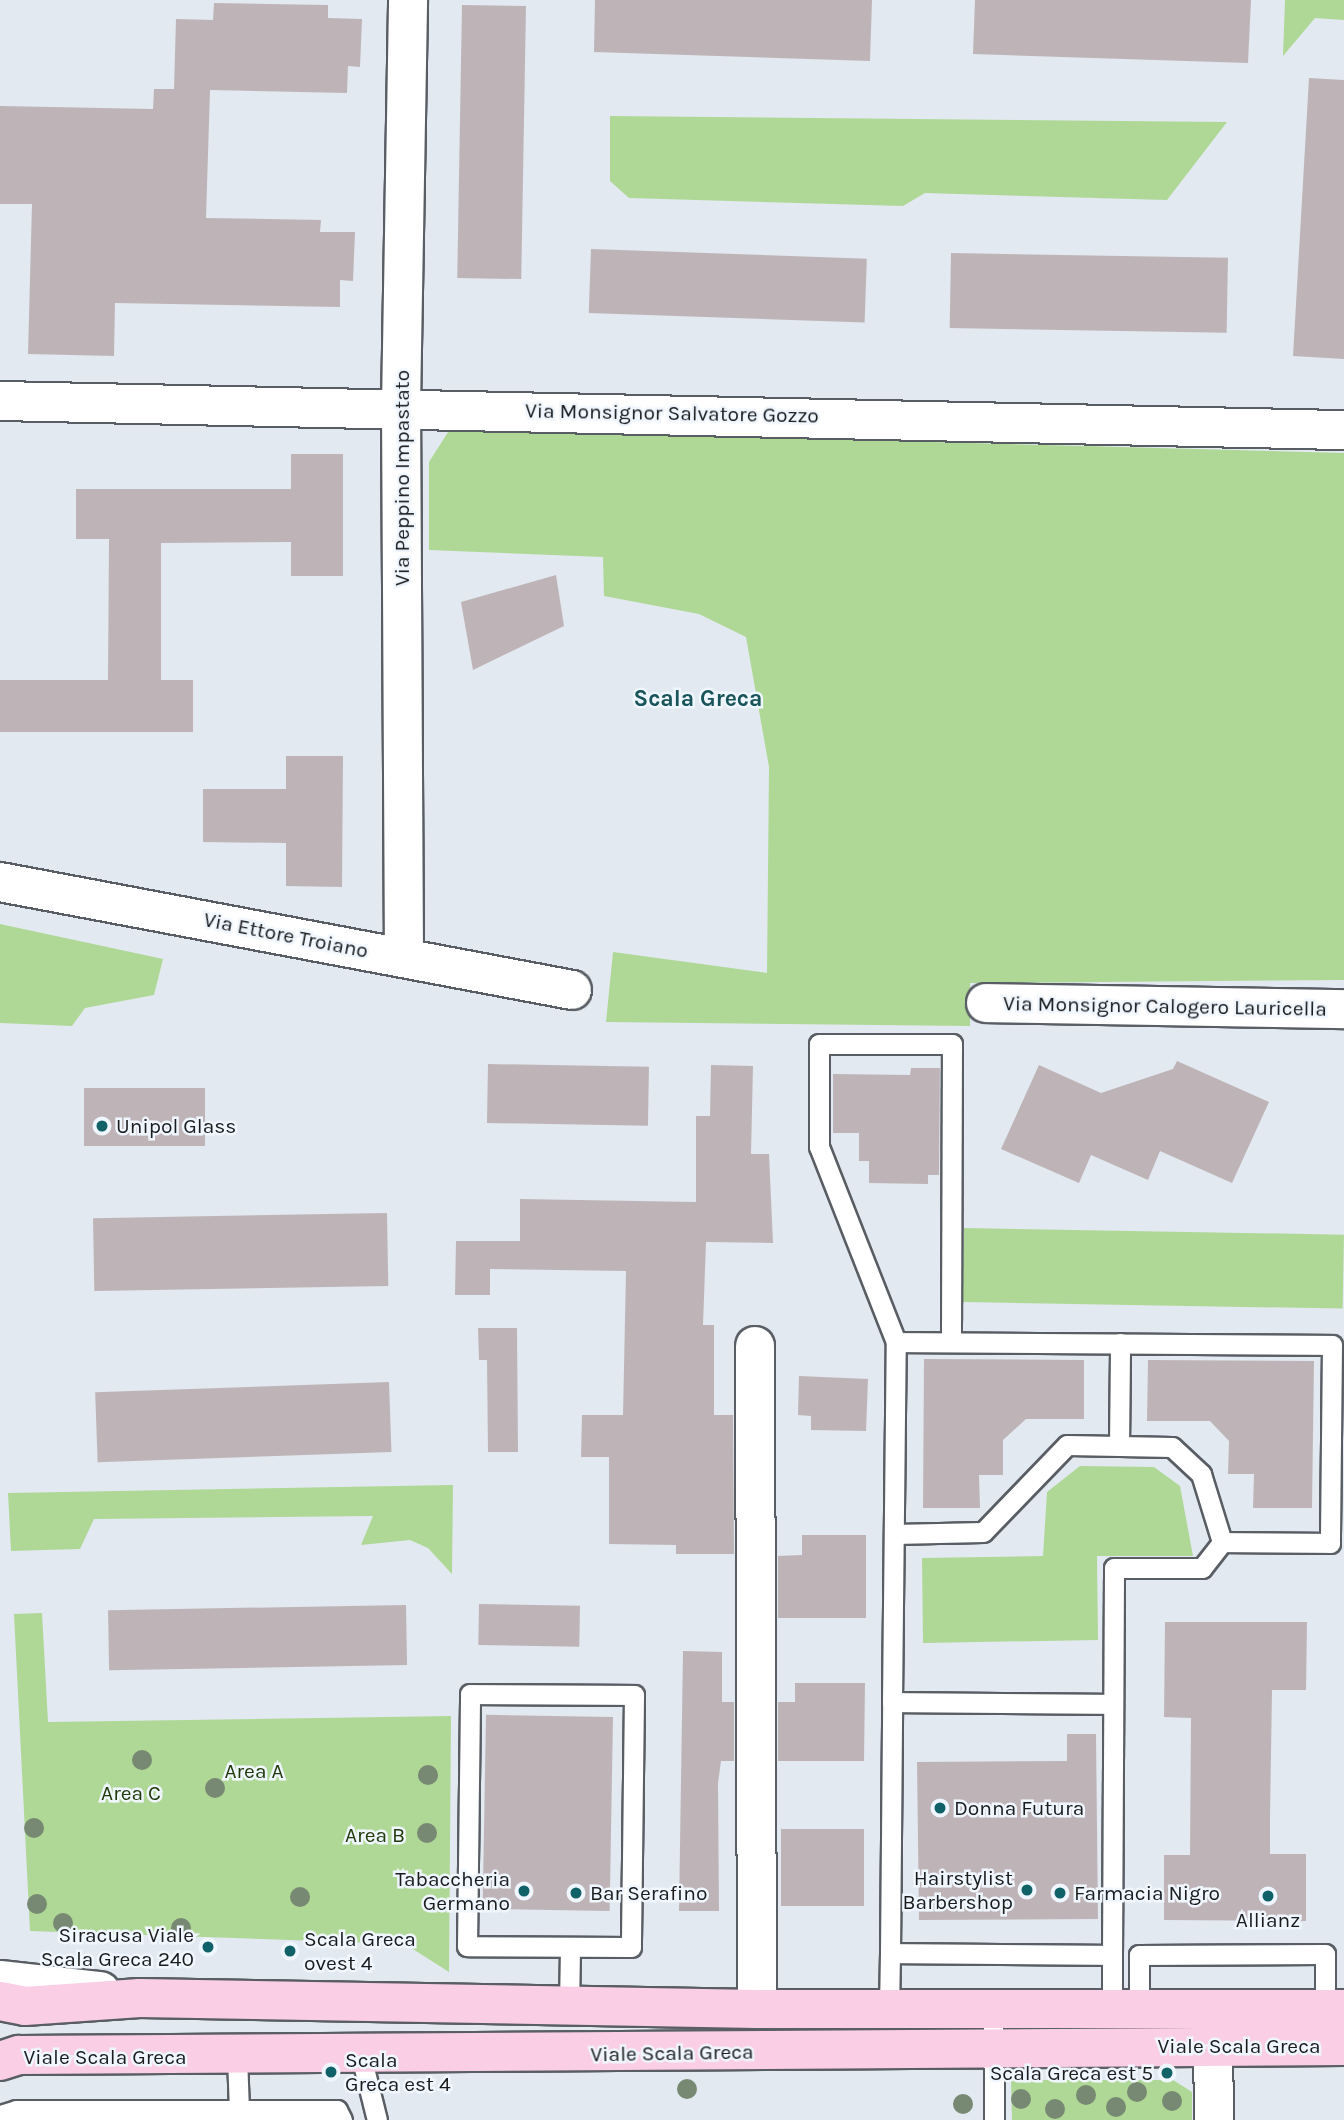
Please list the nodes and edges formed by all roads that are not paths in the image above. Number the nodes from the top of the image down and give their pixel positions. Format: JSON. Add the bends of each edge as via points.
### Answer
{"nodes":[{"id":1,"x":408,"y":0,"type":"edge"},
{"id":2,"x":0,"y":401,"type":"edge"},
{"id":3,"x":401,"y":406,"type":"junction"},
{"id":4,"x":1344,"y":430,"type":"edge"},
{"id":5,"x":0,"y":882,"type":"edge"},
{"id":6,"x":404,"y":957,"type":"junction"},
{"id":7,"x":572,"y":990,"type":"dead end"},
{"id":8,"x":986,"y":1003,"type":"dead end"},
{"id":9,"x":1344,"y":1009,"type":"edge"},
{"id":10,"x":896,"y":1342,"type":"junction"},
{"id":11,"x":951,"y":1342,"type":"junction"},
{"id":12,"x":1120,"y":1343,"type":"junction"},
{"id":13,"x":755,"y":1346,"type":"dead end"},
{"id":14,"x":1119,"y":1446,"type":"junction"},
{"id":15,"x":894,"y":1534,"type":"junction"},
{"id":16,"x":1222,"y":1542,"type":"junction"},
{"id":17,"x":892,"y":1702,"type":"junction"},
{"id":18,"x":1113,"y":1704,"type":"junction"},
{"id":19,"x":570,"y":1947,"type":"junction"},
{"id":20,"x":890,"y":1953,"type":"junction"},
{"id":21,"x":1112,"y":1955,"type":"junction"},
{"id":22,"x":0,"y":1980,"type":"edge"},
{"id":23,"x":139,"y":1998,"type":"junction"},
{"id":24,"x":0,"y":2001,"type":"edge"},
{"id":25,"x":569,"y":2006,"type":"junction"},
{"id":26,"x":757,"y":2009,"type":"junction"},
{"id":27,"x":993,"y":2009,"type":"junction"},
{"id":28,"x":1126,"y":2009,"type":"junction"},
{"id":29,"x":1335,"y":2009,"type":"edge"},
{"id":30,"x":889,"y":2010,"type":"junction"},
{"id":31,"x":1213,"y":2045,"type":"junction"},
{"id":32,"x":1344,"y":2046,"type":"edge"},
{"id":33,"x":993,"y":2049,"type":"junction"},
{"id":34,"x":237,"y":2056,"type":"junction"},
{"id":35,"x":361,"y":2056,"type":"junction"},
{"id":36,"x":0,"y":2061,"type":"edge"},
{"id":37,"x":239,"y":2110,"type":"junction"},
{"id":38,"x":0,"y":2115,"type":"edge"},
{"id":39,"x":342,"y":2120,"type":"edge"},
{"id":40,"x":377,"y":2120,"type":"edge"},
{"id":41,"x":994,"y":2120,"type":"edge"},
{"id":42,"x":1214,"y":2120,"type":"edge"}],
"edges":[{"from":1,"to":3,"type":"street","name":"Via Peppino Impastato"},
{"from":2,"to":3,"type":"street","name":"Via Monsignor Salvatore Gozzo"},
{"from":3,"to":4,"type":"street","name":"Via Monsignor Salvatore Gozzo"},
{"from":3,"to":6,"type":"street","name":"Via Peppino Impastato"},
{"from":5,"to":6,"type":"street","name":"Via Ettore Troiano"},
{"from":6,"to":7,"type":"street","name":"Via Ettore Troiano"},
{"from":8,"to":9,"type":"street","name":"Via Monsignor Calogero Lauricella"},
{"from":10,"to":11,"type":"lane"},
{"from":10,"to":11,"type":"lane","via":[[819,1146],[819,1044],[952,1044]]},
{"from":10,"to":15,"type":"lane"},
{"from":11,"to":12,"type":"lane"},
{"from":12,"to":14,"type":"lane"},
{"from":12,"to":16,"type":"lane","via":[[1332,1345],[1329,1543]]},
{"from":13,"to":26,"type":"street"},
{"from":14,"to":15,"type":"lane","via":[[1067,1445],[983,1532]]},
{"from":14,"to":16,"type":"lane","via":[[1172,1447],[1201,1474]]},
{"from":15,"to":17,"type":"lane"},
{"from":16,"to":18,"type":"lane","via":[[1202,1568],[1114,1568]]},
{"from":17,"to":18,"type":"lane"},
{"from":17,"to":20,"type":"lane"},
{"from":18,"to":21,"type":"lane"},
{"from":19,"to":19,"type":"lane","via":[[467,1946],[470,1694],[634,1695],[631,1947]]},
{"from":19,"to":25,"type":"lane"},
{"from":20,"to":21,"type":"lane"},
{"from":20,"to":30,"type":"lane"},
{"from":21,"to":28,"type":"lane"},
{"from":22,"to":23,"type":"street"},
{"from":23,"to":24,"type":"main road","name":"Viale Scala Greca","via":[[25,2006]]},
{"from":23,"to":25,"type":"main road","name":"Viale Scala Greca"},
{"from":25,"to":26,"type":"main road","name":"Viale Scala Greca"},
{"from":26,"to":30,"type":"main road","name":"Viale Scala Greca"},
{"from":27,"to":28,"type":"main road","name":"Viale Scala Greca"},
{"from":27,"to":30,"type":"main road","name":"Viale Scala Greca"},
{"from":27,"to":33,"type":"lane"},
{"from":28,"to":29,"type":"main road","name":"Viale Scala Greca"},
{"from":28,"to":29,"type":"lane","via":[[1139,1955],[1325,1954]]},
{"from":31,"to":32,"type":"main road","name":"Viale Scala Greca"},
{"from":31,"to":33,"type":"main road","name":"Viale Scala Greca"},
{"from":31,"to":42,"type":"street"},
{"from":33,"to":35,"type":"main road","name":"Viale Scala Greca"},
{"from":33,"to":41,"type":"lane"},
{"from":34,"to":35,"type":"main road","name":"Viale Scala Greca"},
{"from":34,"to":36,"type":"main road","name":"Viale Scala Greca","via":[[19,2055]]},
{"from":34,"to":37,"type":"lane"},
{"from":35,"to":40,"type":"lane"},
{"from":37,"to":38,"type":"lane","via":[[16,2110]]},
{"from":37,"to":39,"type":"lane","via":[[337,2110]]}]}
